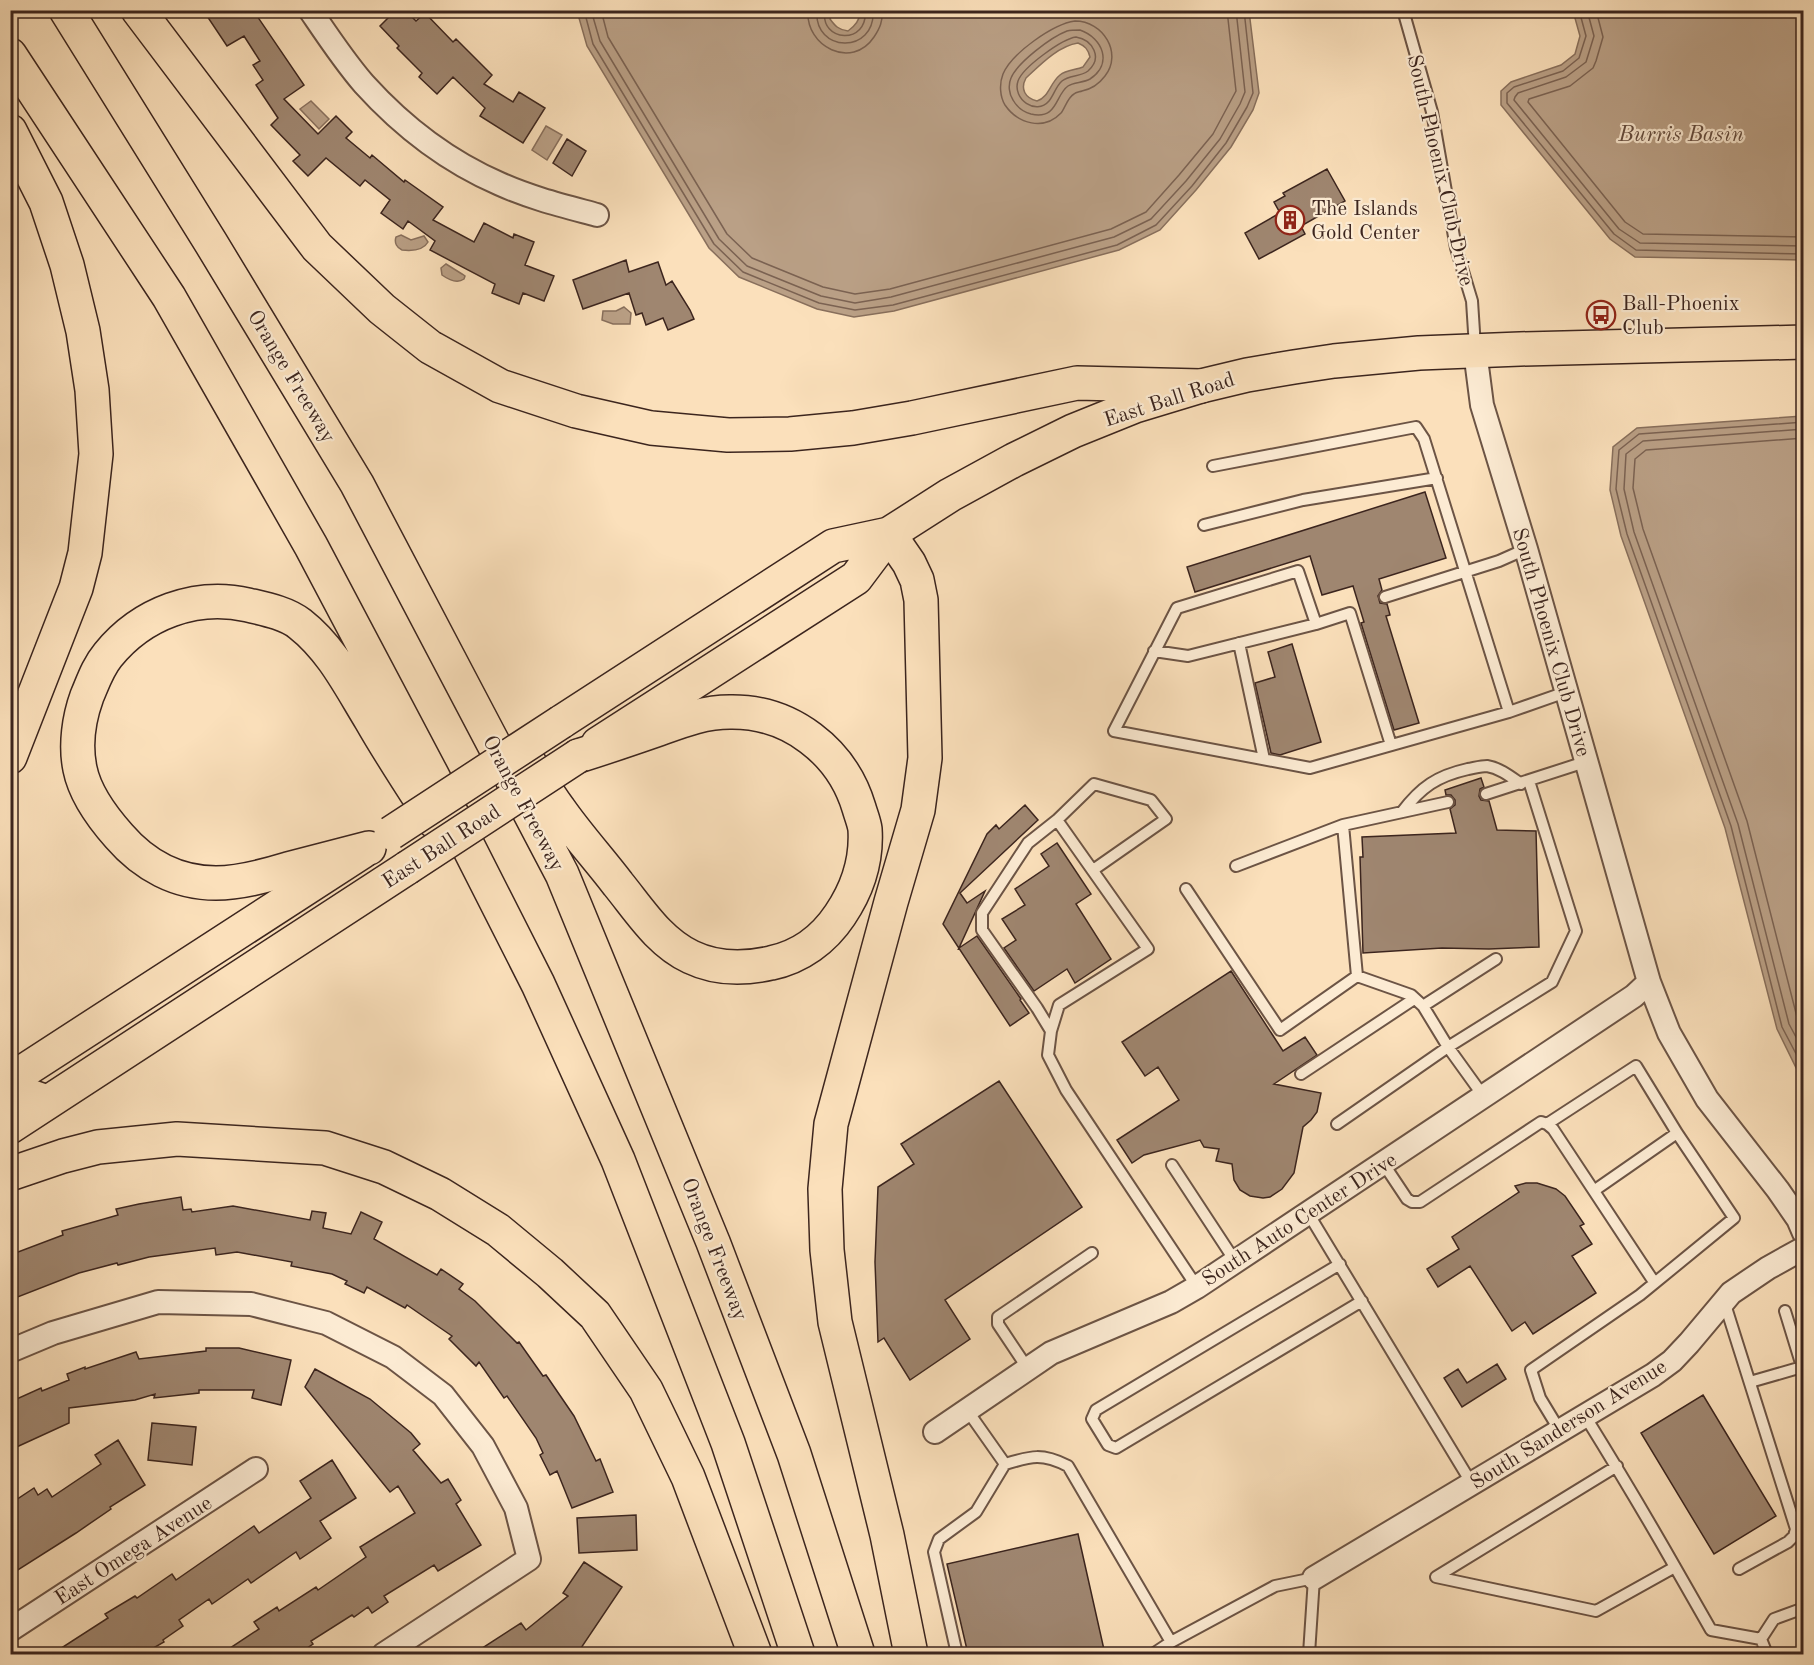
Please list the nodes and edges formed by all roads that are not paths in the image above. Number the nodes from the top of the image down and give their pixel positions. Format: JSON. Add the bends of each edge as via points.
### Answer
{"nodes":[{"id":1,"x":66,"y":10,"type":"edge"},
{"id":2,"x":138,"y":10,"type":"edge"},
{"id":3,"x":310,"y":10,"type":"edge"},
{"id":4,"x":1403,"y":10,"type":"edge"},
{"id":5,"x":10,"y":56,"type":"edge"},
{"id":6,"x":10,"y":131,"type":"edge"},
{"id":7,"x":597,"y":215,"type":"dead end"},
{"id":8,"x":1803,"y":342,"type":"edge"},
{"id":9,"x":1475,"y":351,"type":"junction"},
{"id":10,"x":1201,"y":386,"type":"junction"},
{"id":11,"x":1213,"y":466,"type":"dead end"},
{"id":12,"x":1437,"y":478,"type":"junction"},
{"id":13,"x":357,"y":484,"type":"junction"},
{"id":14,"x":1204,"y":525,"type":"dead end"},
{"id":15,"x":889,"y":534,"type":"junction"},
{"id":16,"x":1526,"y":549,"type":"junction"},
{"id":17,"x":1466,"y":571,"type":"junction"},
{"id":18,"x":1384,"y":597,"type":"dead end"},
{"id":19,"x":1316,"y":624,"type":"junction"},
{"id":20,"x":1239,"y":644,"type":"junction"},
{"id":21,"x":1154,"y":651,"type":"junction"},
{"id":22,"x":1566,"y":692,"type":"junction"},
{"id":23,"x":1509,"y":711,"type":"junction"},
{"id":24,"x":1391,"y":745,"type":"junction"},
{"id":25,"x":578,"y":756,"type":"junction"},
{"id":26,"x":10,"y":757,"type":"edge"},
{"id":27,"x":1264,"y":759,"type":"junction"},
{"id":28,"x":1586,"y":762,"type":"junction"},
{"id":29,"x":1525,"y":782,"type":"junction"},
{"id":30,"x":1486,"y":794,"type":"dead end"},
{"id":31,"x":1448,"y":802,"type":"dead end"},
{"id":32,"x":1402,"y":812,"type":"junction"},
{"id":33,"x":1057,"y":819,"type":"junction"},
{"id":34,"x":1343,"y":825,"type":"junction"},
{"id":35,"x":380,"y":840,"type":"junction"},
{"id":36,"x":1236,"y":866,"type":"dead end"},
{"id":37,"x":1093,"y":870,"type":"junction"},
{"id":38,"x":1186,"y":889,"type":"dead end"},
{"id":39,"x":1496,"y":959,"type":"dead end"},
{"id":40,"x":1357,"y":976,"type":"junction"},
{"id":41,"x":1649,"y":982,"type":"junction"},
{"id":42,"x":538,"y":984,"type":"junction"},
{"id":43,"x":1418,"y":1002,"type":"junction"},
{"id":44,"x":1051,"y":1031,"type":"junction"},
{"id":45,"x":1448,"y":1047,"type":"junction"},
{"id":46,"x":1301,"y":1074,"type":"dead end"},
{"id":47,"x":10,"y":1080,"type":"edge"},
{"id":48,"x":10,"y":1089,"type":"edge"},
{"id":49,"x":1484,"y":1097,"type":"junction"},
{"id":50,"x":47,"y":1102,"type":"junction"},
{"id":51,"x":1337,"y":1124,"type":"dead end"},
{"id":52,"x":1547,"y":1124,"type":"junction"},
{"id":53,"x":10,"y":1127,"type":"edge"},
{"id":54,"x":1677,"y":1133,"type":"junction"},
{"id":55,"x":1383,"y":1163,"type":"junction"},
{"id":56,"x":1172,"y":1165,"type":"dead end"},
{"id":57,"x":10,"y":1174,"type":"edge"},
{"id":58,"x":1595,"y":1190,"type":"junction"},
{"id":59,"x":1308,"y":1213,"type":"junction"},
{"id":60,"x":1803,"y":1233,"type":"edge"},
{"id":61,"x":1803,"y":1248,"type":"edge"},
{"id":62,"x":1092,"y":1253,"type":"dead end"},
{"id":63,"x":1235,"y":1261,"type":"junction"},
{"id":64,"x":1340,"y":1264,"type":"junction"},
{"id":65,"x":1654,"y":1282,"type":"junction"},
{"id":66,"x":1197,"y":1287,"type":"junction"},
{"id":67,"x":1362,"y":1300,"type":"junction"},
{"id":68,"x":1724,"y":1300,"type":"junction"},
{"id":69,"x":1785,"y":1311,"type":"dead end"},
{"id":70,"x":10,"y":1351,"type":"edge"},
{"id":71,"x":1028,"y":1369,"type":"junction"},
{"id":72,"x":1803,"y":1370,"type":"edge"},
{"id":73,"x":1750,"y":1382,"type":"junction"},
{"id":74,"x":967,"y":1410,"type":"junction"},
{"id":75,"x":1586,"y":1416,"type":"junction"},
{"id":76,"x":1560,"y":1431,"type":"junction"},
{"id":77,"x":935,"y":1432,"type":"dead end"},
{"id":78,"x":1005,"y":1464,"type":"junction"},
{"id":79,"x":1617,"y":1466,"type":"junction"},
{"id":80,"x":256,"y":1470,"type":"dead end"},
{"id":81,"x":1472,"y":1484,"type":"junction"},
{"id":82,"x":1800,"y":1528,"type":"edge"},
{"id":83,"x":1675,"y":1567,"type":"junction"},
{"id":84,"x":1738,"y":1569,"type":"dead end"},
{"id":85,"x":1314,"y":1578,"type":"junction"},
{"id":86,"x":1803,"y":1608,"type":"edge"},
{"id":87,"x":10,"y":1630,"type":"edge"},
{"id":88,"x":1761,"y":1639,"type":"junction"},
{"id":89,"x":1171,"y":1642,"type":"junction"},
{"id":90,"x":384,"y":1654,"type":"edge"},
{"id":91,"x":755,"y":1654,"type":"edge"},
{"id":92,"x":798,"y":1654,"type":"edge"},
{"id":93,"x":858,"y":1654,"type":"edge"},
{"id":94,"x":911,"y":1654,"type":"edge"},
{"id":95,"x":957,"y":1654,"type":"edge"},
{"id":96,"x":1154,"y":1654,"type":"edge"},
{"id":97,"x":1309,"y":1654,"type":"edge"},
{"id":98,"x":1767,"y":1654,"type":"edge"}],
"edges":[{"from":1,"to":13,"type":"main road","name":"Orange Freeway"},
{"from":2,"to":10,"type":"main road","via":[[317,247],[382,309],[430,346],[500,386],[576,411],[651,428],[728,435],[853,428],[1077,383]]},
{"from":3,"to":7,"type":"street","via":[[364,84],[426,141],[499,183]]},
{"from":4,"to":9,"type":"lane","name":"South Phoenix Club Drive","via":[[1431,112],[1456,248],[1472,301]]},
{"from":5,"to":42,"type":"main road","via":[[169,297],[264,463],[416,744]]},
{"from":6,"to":26,"type":"main road","via":[[46,202],[67,265],[91,380],[96,454],[85,554],[76,588]]},
{"from":8,"to":9,"type":"main road","name":"East Ball Road"},
{"from":9,"to":10,"type":"main road","name":"East Ball Road","via":[[1334,361]]},
{"from":9,"to":16,"type":"street","name":"South Phoenix Club Drive","via":[[1482,405]]},
{"from":10,"to":15,"type":"main road","name":"East Ball Road","via":[[1135,406],[1073,431],[968,485]]},
{"from":11,"to":12,"type":"lane","via":[[1416,427]]},
{"from":12,"to":14,"type":"lane","via":[[1303,500]]},
{"from":12,"to":17,"type":"lane"},
{"from":13,"to":25,"type":"main road","via":[[558,809],[652,927],[672,946],[723,966],[777,962],[817,942],[848,903],[865,855],[865,828],[854,792],[835,761],[800,730],[756,713],[706,713]]},
{"from":13,"to":93,"type":"main road","name":"Orange Freeway","via":[[562,874],[722,1264],[794,1454]]},
{"from":15,"to":25,"type":"main road","name":"East Ball Road","via":[[856,578]]},
{"from":15,"to":35,"type":"main road","name":"East Ball Road","bridge":true,"via":[[833,546]]},
{"from":15,"to":94,"type":"main road","via":[[917,579],[921,600],[925,758],[918,810],[831,1125],[825,1189],[835,1322],[887,1535]]},
{"from":16,"to":17,"type":"lane"},
{"from":16,"to":22,"type":"street","name":"South Phoenix Club Drive"},
{"from":17,"to":18,"type":"lane"},
{"from":17,"to":23,"type":"lane"},
{"from":19,"to":20,"type":"lane"},
{"from":19,"to":21,"type":"lane","via":[[1298,571],[1177,608]]},
{"from":19,"to":24,"type":"lane","via":[[1354,609]]},
{"from":20,"to":21,"type":"lane","via":[[1188,657]]},
{"from":20,"to":27,"type":"lane"},
{"from":21,"to":27,"type":"lane","via":[[1114,731]]},
{"from":22,"to":23,"type":"lane"},
{"from":22,"to":28,"type":"street","name":"South Phoenix Club Drive"},
{"from":23,"to":24,"type":"lane"},
{"from":24,"to":27,"type":"lane","via":[[1311,768]]},
{"from":25,"to":50,"type":"main road","name":"East Ball Road","bridge":true},
{"from":28,"to":29,"type":"lane"},
{"from":28,"to":41,"type":"street","name":"South Phoenix Club Drive"},
{"from":29,"to":30,"type":"lane"},
{"from":29,"to":32,"type":"lane","via":[[1485,766],[1449,774],[1429,784]]},
{"from":29,"to":45,"type":"lane","via":[[1576,931],[1552,982]]},
{"from":31,"to":32,"type":"lane"},
{"from":32,"to":34,"type":"lane"},
{"from":33,"to":37,"type":"lane"},
{"from":33,"to":37,"type":"lane","via":[[1094,784],[1151,801],[1166,819]]},
{"from":33,"to":44,"type":"lane","via":[[1028,843],[982,913],[982,930]]},
{"from":34,"to":36,"type":"lane"},
{"from":34,"to":40,"type":"lane"},
{"from":35,"to":42,"type":"main road","via":[[254,879],[216,883],[183,879],[155,868],[127,846],[105,820],[80,769],[80,716],[95,675],[125,637],[148,619],[172,608],[226,601],[264,608],[299,623],[327,650]]},
{"from":35,"to":47,"type":"main road","name":"East Ball Road"},
{"from":37,"to":44,"type":"lane","via":[[1148,949],[1059,1005]]},
{"from":38,"to":40,"type":"lane","via":[[1280,1030]]},
{"from":39,"to":43,"type":"lane"},
{"from":40,"to":43,"type":"lane","via":[[1411,995]]},
{"from":41,"to":49,"type":"street","name":"South Auto Center Drive"},
{"from":41,"to":60,"type":"street","name":"South Phoenix Club Drive","via":[[1669,1033],[1707,1099],[1778,1190]]},
{"from":42,"to":92,"type":"main road","via":[[618,1160],[720,1421]]},
{"from":43,"to":45,"type":"lane"},
{"from":43,"to":46,"type":"lane"},
{"from":44,"to":66,"type":"lane","via":[[1048,1055],[1066,1090]]},
{"from":45,"to":49,"type":"lane"},
{"from":45,"to":51,"type":"lane"},
{"from":48,"to":50,"type":"main road"},
{"from":49,"to":55,"type":"street","name":"South Auto Center Drive"},
{"from":50,"to":53,"type":"main road","name":"East Ball Road"},
{"from":52,"to":54,"type":"lane","via":[[1636,1066]]},
{"from":52,"to":55,"type":"lane","via":[[1541,1122],[1420,1202],[1407,1199]]},
{"from":52,"to":58,"type":"lane"},
{"from":54,"to":58,"type":"lane"},
{"from":54,"to":65,"type":"lane","via":[[1734,1218]]},
{"from":55,"to":59,"type":"street","name":"South Auto Center Drive"},
{"from":56,"to":63,"type":"lane"},
{"from":57,"to":91,"type":"main road","via":[[98,1147],[177,1139],[325,1148],[394,1172],[440,1194],[498,1230],[595,1315],[646,1390],[688,1477]]},
{"from":58,"to":65,"type":"lane"},
{"from":59,"to":63,"type":"street","name":"South Auto Center Drive"},
{"from":59,"to":64,"type":"lane"},
{"from":61,"to":68,"type":"street","name":"South Sanderson Avenue"},
{"from":62,"to":71,"type":"lane","via":[[998,1317],[998,1324]]},
{"from":63,"to":66,"type":"street","name":"South Auto Center Drive"},
{"from":64,"to":67,"type":"lane"},
{"from":64,"to":67,"type":"lane","via":[[1096,1410],[1092,1419],[1108,1445],[1116,1448]]},
{"from":65,"to":76,"type":"lane","via":[[1532,1370],[1540,1398]]},
{"from":66,"to":71,"type":"street","name":"South Auto Center Drive","via":[[1051,1353]]},
{"from":67,"to":81,"type":"lane"},
{"from":68,"to":73,"type":"lane"},
{"from":68,"to":75,"type":"street","name":"South Sanderson Avenue","via":[[1672,1361]]},
{"from":69,"to":72,"type":"lane"},
{"from":70,"to":90,"type":"street","via":[[53,1333],[158,1302],[250,1304],[326,1323],[393,1357],[443,1395],[483,1446],[516,1508],[529,1559]]},
{"from":71,"to":74,"type":"street","name":"South Auto Center Drive"},
{"from":72,"to":73,"type":"lane"},
{"from":73,"to":82,"type":"lane"},
{"from":74,"to":77,"type":"street","name":"South Auto Center Drive"},
{"from":74,"to":78,"type":"lane"},
{"from":75,"to":76,"type":"street","name":"South Sanderson Avenue"},
{"from":75,"to":79,"type":"lane"},
{"from":76,"to":81,"type":"street","name":"South Sanderson Avenue"},
{"from":78,"to":89,"type":"lane","via":[[1031,1456],[1052,1458],[1068,1466]]},
{"from":78,"to":95,"type":"lane","via":[[976,1512],[939,1539],[934,1552]]},
{"from":79,"to":83,"type":"lane"},
{"from":79,"to":83,"type":"lane","via":[[1436,1577],[1596,1611]]},
{"from":80,"to":87,"type":"street","name":"East Omega Avenue"},
{"from":81,"to":85,"type":"street","name":"South Sanderson Avenue"},
{"from":82,"to":84,"type":"lane","via":[[1788,1542]]},
{"from":83,"to":88,"type":"lane","via":[[1711,1630]]},
{"from":85,"to":89,"type":"lane","via":[[1275,1586]]},
{"from":85,"to":97,"type":"lane"},
{"from":86,"to":88,"type":"lane","via":[[1774,1619]]},
{"from":88,"to":98,"type":"lane"},
{"from":89,"to":96,"type":"lane"}]}
